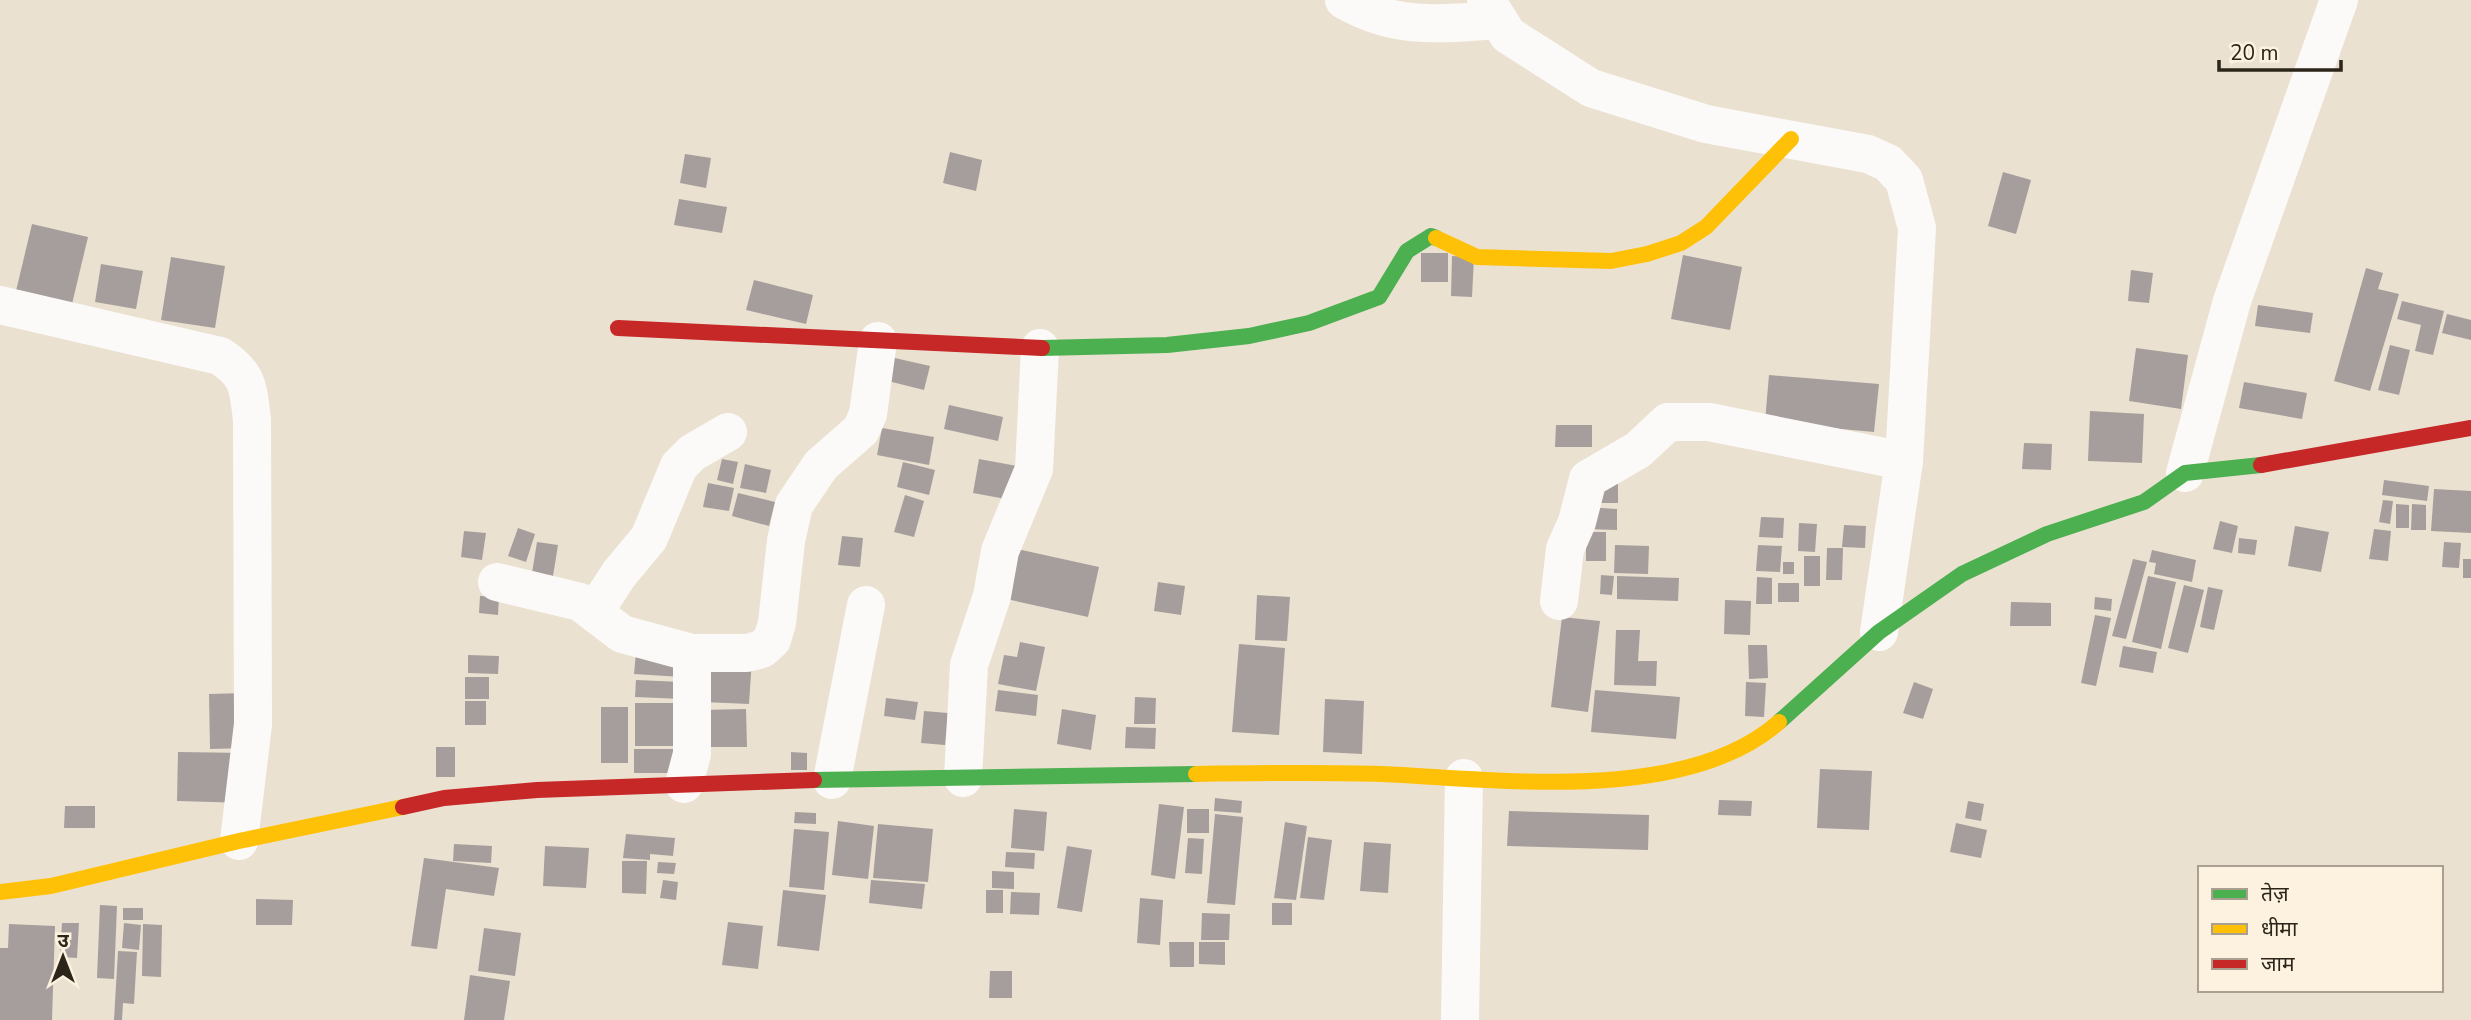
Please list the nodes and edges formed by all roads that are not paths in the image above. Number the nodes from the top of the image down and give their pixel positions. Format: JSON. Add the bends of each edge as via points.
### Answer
{"nodes":[{"id":1,"x":1344,"y":0,"type":"edge"},
{"id":2,"x":2339,"y":0,"type":"edge"},
{"id":3,"x":1492,"y":10,"type":"edge"},
{"id":4,"x":1791,"y":139,"type":"junction"},
{"id":5,"x":0,"y":304,"type":"edge"},
{"id":6,"x":618,"y":328,"type":"dead end"},
{"id":7,"x":878,"y":341,"type":"junction"},
{"id":8,"x":1040,"y":348,"type":"junction"},
{"id":9,"x":2471,"y":428,"type":"edge"},
{"id":10,"x":728,"y":432,"type":"dead end"},
{"id":11,"x":1904,"y":461,"type":"junction"},
{"id":12,"x":2185,"y":473,"type":"junction"},
{"id":13,"x":497,"y":582,"type":"dead end"},
{"id":14,"x":1559,"y":601,"type":"dead end"},
{"id":15,"x":866,"y":605,"type":"dead end"},
{"id":16,"x":595,"y":611,"type":"junction"},
{"id":17,"x":1879,"y":632,"type":"junction"},
{"id":18,"x":692,"y":653,"type":"junction"},
{"id":19,"x":963,"y":778,"type":"junction"},
{"id":20,"x":1464,"y":778,"type":"junction"},
{"id":21,"x":832,"y":780,"type":"junction"},
{"id":22,"x":684,"y":784,"type":"junction"},
{"id":23,"x":239,"y":841,"type":"junction"},
{"id":24,"x":0,"y":892,"type":"edge"},
{"id":25,"x":1460,"y":1020,"type":"edge"}],
"edges":[{"from":1,"to":3,"type":"street","via":[[1399,22],[1432,25]]},
{"from":2,"to":12,"type":"street","via":[[2232,301]]},
{"from":3,"to":4,"type":"street","via":[[1508,35],[1591,88],[1706,124]]},
{"from":4,"to":8,"type":"street","via":[[1706,227],[1681,243],[1647,254],[1611,261],[1477,257],[1431,236],[1406,251],[1380,297],[1309,323],[1249,337],[1167,345]]},
{"from":4,"to":11,"type":"street","via":[[1868,154],[1888,163],[1904,180],[1917,228]]},
{"from":5,"to":23,"type":"street","via":[[220,356],[239,368],[247,384],[252,419],[253,724]]},
{"from":6,"to":7,"type":"street"},
{"from":7,"to":8,"type":"street"},
{"from":7,"to":18,"type":"street","via":[[868,414],[861,430],[821,465],[794,505],[772,640],[747,653]]},
{"from":8,"to":19,"type":"street","via":[[1034,469],[1000,551],[992,596],[970,665]]},
{"from":9,"to":12,"type":"street","via":[[2292,461]]},
{"from":10,"to":16,"type":"street","via":[[679,466],[649,538]]},
{"from":11,"to":14,"type":"street","via":[[1709,422],[1668,422],[1638,450],[1588,479],[1565,549]]},
{"from":11,"to":17,"type":"street"},
{"from":12,"to":17,"type":"street","via":[[2144,502],[2047,534],[1962,574]]},
{"from":13,"to":16,"type":"street","via":[[563,596]]},
{"from":15,"to":21,"type":"street"},
{"from":16,"to":18,"type":"street","via":[[622,634]]},
{"from":17,"to":20,"type":"street","via":[[1773,726],[1738,749],[1697,767],[1592,782]]},
{"from":18,"to":22,"type":"street","via":[[692,754]]},
{"from":19,"to":20,"type":"street","via":[[1320,772]]},
{"from":19,"to":21,"type":"street"},
{"from":20,"to":25,"type":"street"},
{"from":21,"to":22,"type":"street"},
{"from":22,"to":23,"type":"street","via":[[444,799]]},
{"from":23,"to":24,"type":"street","via":[[51,886]]}]}
